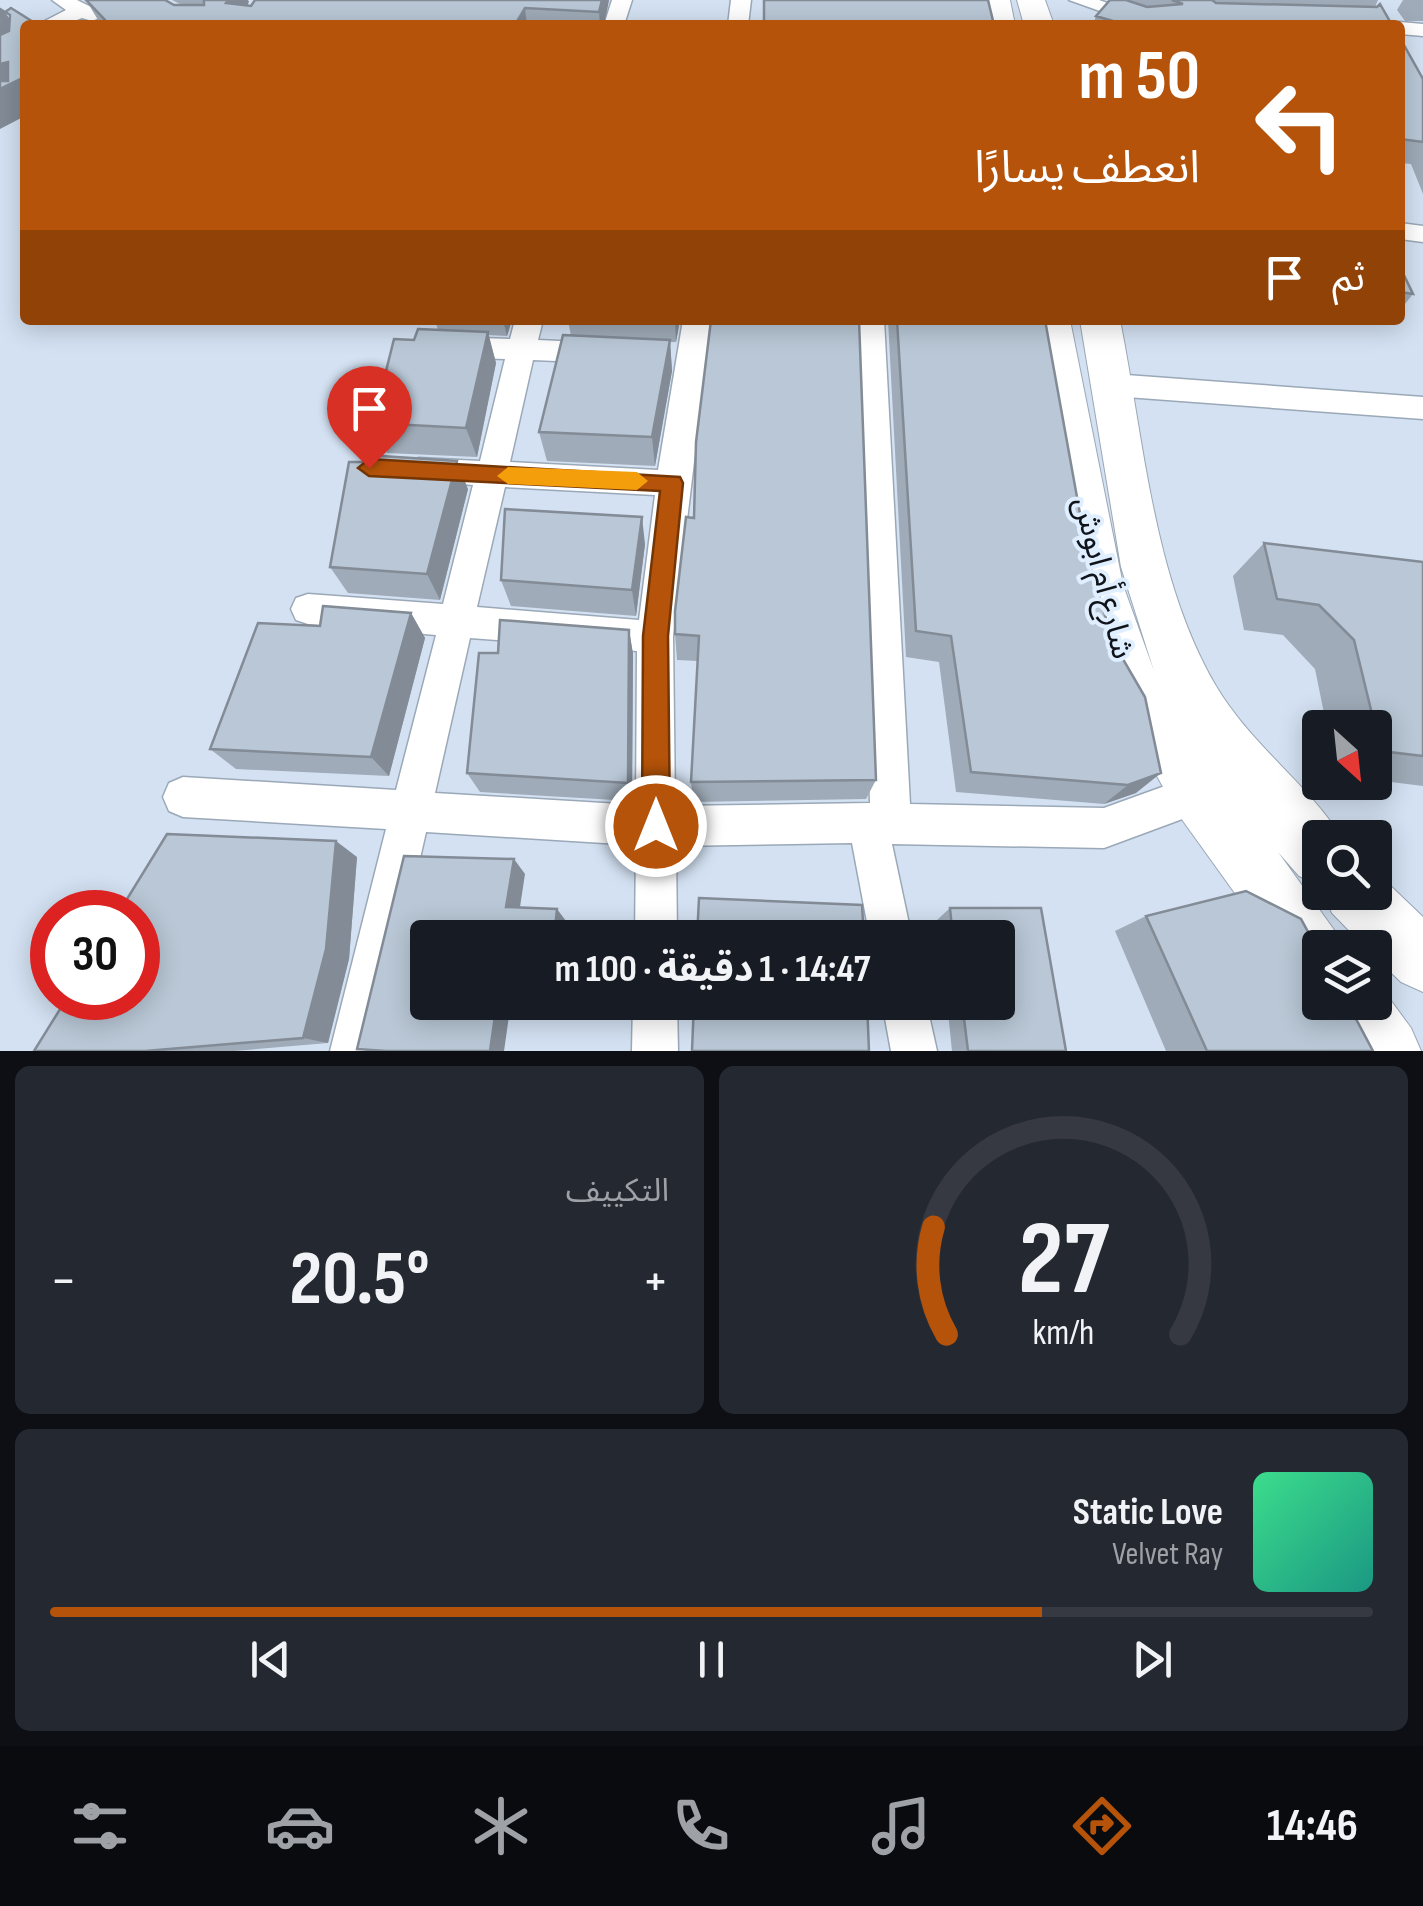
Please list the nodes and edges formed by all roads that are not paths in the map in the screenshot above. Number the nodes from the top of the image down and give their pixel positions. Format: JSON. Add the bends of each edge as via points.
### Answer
{"nodes":[{"id":1,"x":62,"y":0,"type":"edge"},
{"id":2,"x":133,"y":0,"type":"edge"},
{"id":3,"x":1079,"y":0,"type":"edge"},
{"id":4,"x":81,"y":11,"type":"junction"},
{"id":5,"x":60,"y":20,"type":"edge"},
{"id":6,"x":1144,"y":20,"type":"edge"},
{"id":7,"x":691,"y":325,"type":"edge"},
{"id":8,"x":870,"y":325,"type":"edge"},
{"id":9,"x":1051,"y":325,"type":"edge"},
{"id":10,"x":1101,"y":325,"type":"edge"},
{"id":11,"x":525,"y":335,"type":"edge"},
{"id":12,"x":421,"y":346,"type":"edge"},
{"id":13,"x":663,"y":356,"type":"junction"},
{"id":14,"x":1113,"y":385,"type":"junction"},
{"id":15,"x":1423,"y":408,"type":"edge"},
{"id":16,"x":387,"y":469,"type":"edge"},
{"id":17,"x":492,"y":475,"type":"junction"},
{"id":18,"x":672,"y":483,"type":"junction"},
{"id":19,"x":308,"y":609,"type":"dead end"},
{"id":20,"x":458,"y":622,"type":"junction"},
{"id":21,"x":655,"y":636,"type":"junction"},
{"id":22,"x":1198,"y":794,"type":"junction"},
{"id":23,"x":182,"y":797,"type":"dead end"},
{"id":24,"x":408,"y":808,"type":"junction"},
{"id":25,"x":879,"y":824,"type":"junction"},
{"id":26,"x":656,"y":826,"type":"junction"},
{"id":27,"x":1302,"y":835,"type":"edge"},
{"id":28,"x":1372,"y":910,"type":"edge"},
{"id":29,"x":656,"y":920,"type":"edge"},
{"id":30,"x":889,"y":920,"type":"edge"},
{"id":31,"x":1302,"y":935,"type":"edge"},
{"id":32,"x":1423,"y":960,"type":"edge"},
{"id":33,"x":656,"y":1020,"type":"edge"},
{"id":34,"x":908,"y":1020,"type":"edge"},
{"id":35,"x":1365,"y":1020,"type":"edge"},
{"id":36,"x":353,"y":1051,"type":"edge"},
{"id":37,"x":655,"y":1051,"type":"edge"},
{"id":38,"x":914,"y":1051,"type":"edge"},
{"id":39,"x":1388,"y":1051,"type":"edge"}],
"edges":[{"from":1,"to":4,"type":"street"},
{"from":2,"to":4,"type":"street","via":[[100,14]]},
{"from":3,"to":6,"type":"street"},
{"from":4,"to":5,"type":"street"},
{"from":7,"to":13,"type":"street"},
{"from":8,"to":25,"type":"street"},
{"from":9,"to":22,"type":"street","name":"شارع أم ابوش","via":[[1098,585],[1122,666]]},
{"from":10,"to":14,"type":"street","name":"شارع أم ابوش"},
{"from":11,"to":12,"type":"street"},
{"from":11,"to":13,"type":"street"},
{"from":11,"to":17,"type":"street"},
{"from":13,"to":18,"type":"street"},
{"from":14,"to":15,"type":"street"},
{"from":14,"to":27,"type":"street","name":"شارع أم ابوش","via":[[1158,611],[1176,660],[1222,742]]},
{"from":16,"to":17,"type":"street"},
{"from":17,"to":18,"type":"street"},
{"from":17,"to":20,"type":"street"},
{"from":18,"to":21,"type":"street"},
{"from":19,"to":20,"type":"street"},
{"from":20,"to":21,"type":"street"},
{"from":20,"to":24,"type":"street"},
{"from":21,"to":26,"type":"street"},
{"from":22,"to":25,"type":"street","via":[[1104,828]]},
{"from":22,"to":31,"type":"street","name":"شارع أم ابوش"},
{"from":23,"to":24,"type":"street"},
{"from":24,"to":26,"type":"street"},
{"from":24,"to":36,"type":"street"},
{"from":25,"to":26,"type":"street"},
{"from":25,"to":30,"type":"street"},
{"from":26,"to":29,"type":"street"},
{"from":28,"to":32,"type":"street"},
{"from":33,"to":37,"type":"street"},
{"from":34,"to":38,"type":"street"},
{"from":35,"to":39,"type":"street"}]}
